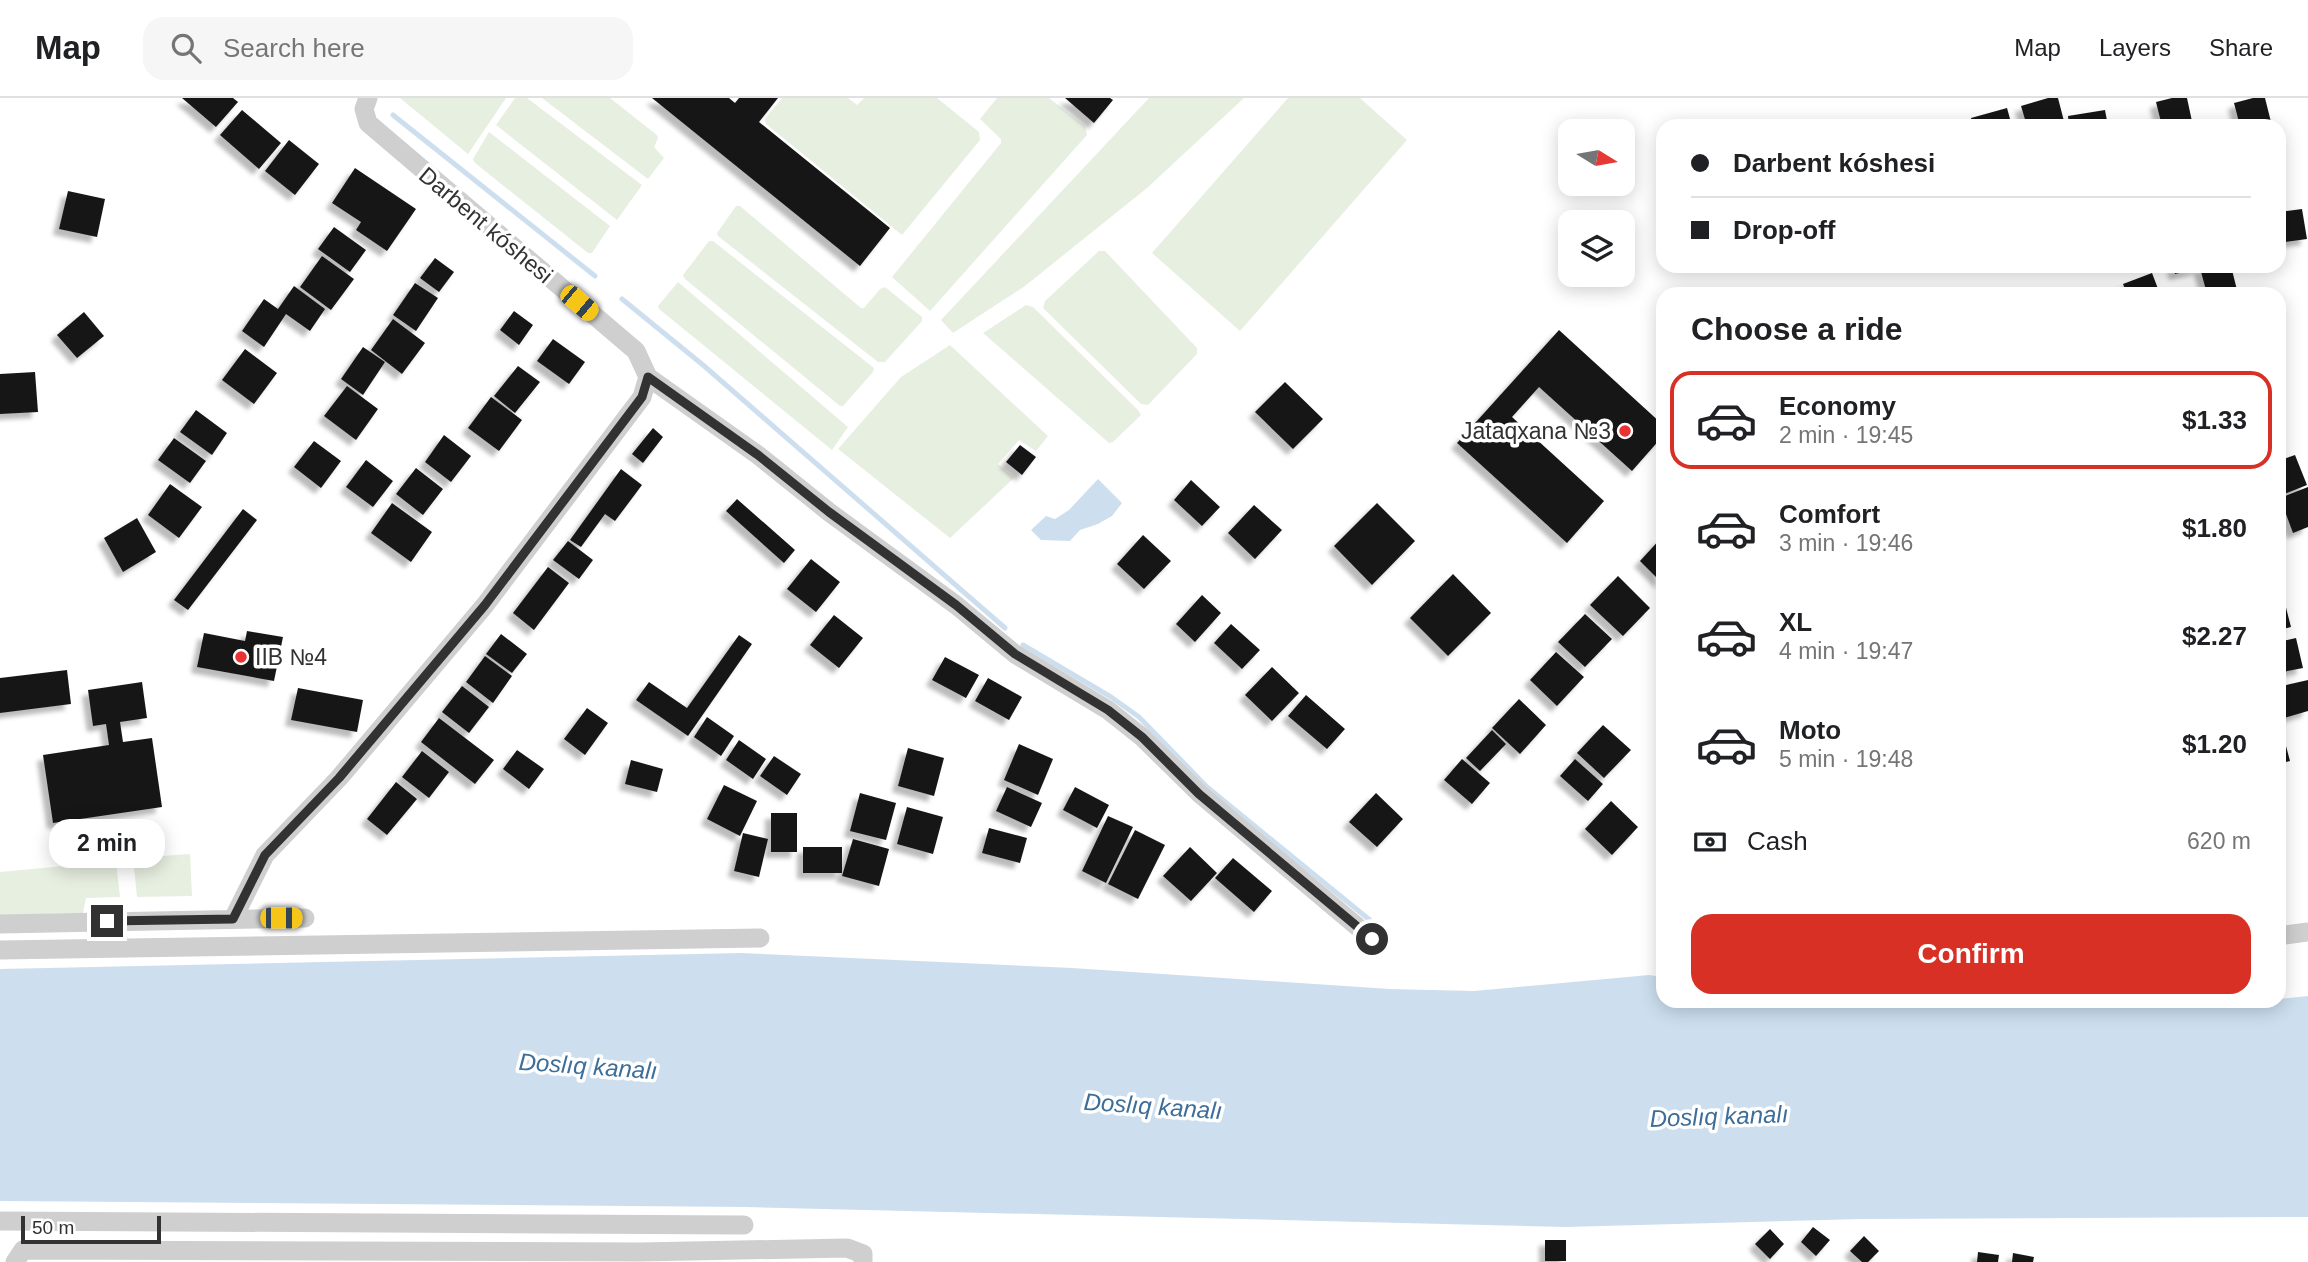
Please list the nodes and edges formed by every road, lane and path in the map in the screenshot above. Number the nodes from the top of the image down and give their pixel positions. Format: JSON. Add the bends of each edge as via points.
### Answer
{"nodes":[{"id":1,"x":368,"y":98,"type":"edge"},
{"id":2,"x":648,"y":377,"type":"junction"},
{"id":3,"x":305,"y":918,"type":"dead end"},
{"id":4,"x":233,"y":919,"type":"junction"},
{"id":5,"x":0,"y":924,"type":"edge"},
{"id":6,"x":2308,"y":932,"type":"edge"},
{"id":7,"x":2286,"y":935,"type":"edge"},
{"id":8,"x":760,"y":938,"type":"dead end"},
{"id":9,"x":1372,"y":939,"type":"dead end"},
{"id":10,"x":0,"y":950,"type":"edge"},
{"id":11,"x":0,"y":1222,"type":"edge"},
{"id":12,"x":744,"y":1226,"type":"dead end"},
{"id":13,"x":223,"y":1256,"type":"edge"},
{"id":14,"x":440,"y":1257,"type":"edge"},
{"id":15,"x":640,"y":1257,"type":"edge"},
{"id":16,"x":863,"y":1258,"type":"edge"},
{"id":17,"x":15,"y":1262,"type":"edge"}],
"edges":[{"from":1,"to":2,"type":"street","name":"Darbent kóshesi","via":[[364,109],[368,123],[636,351]]},
{"from":2,"to":4,"type":"street","via":[[642,397],[485,605],[339,778],[265,855]]},
{"from":2,"to":9,"type":"street","name":"Darbent kóshesi","via":[[758,455],[1015,654],[1108,710],[1199,794]]},
{"from":3,"to":4,"type":"street"},
{"from":4,"to":5,"type":"street"},
{"from":6,"to":7,"type":"street"},
{"from":8,"to":10,"type":"street"},
{"from":11,"to":12,"type":"street"},
{"from":13,"to":14,"type":"street"},
{"from":13,"to":17,"type":"street","via":[[23,1250]]},
{"from":14,"to":15,"type":"street"},
{"from":15,"to":16,"type":"street","via":[[847,1248]]}]}
